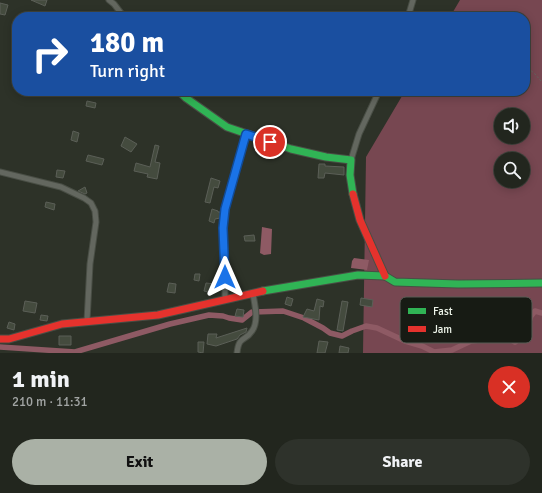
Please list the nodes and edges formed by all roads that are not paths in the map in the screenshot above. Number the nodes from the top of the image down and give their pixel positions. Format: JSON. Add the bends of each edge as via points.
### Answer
{"nodes":[{"id":1,"x":109,"y":0,"type":"edge"},
{"id":2,"x":413,"y":0,"type":"edge"},
{"id":3,"x":120,"y":12,"type":"edge"},
{"id":4,"x":409,"y":12,"type":"edge"},
{"id":5,"x":184,"y":96,"type":"edge"},
{"id":6,"x":377,"y":96,"type":"edge"},
{"id":7,"x":246,"y":134,"type":"junction"},
{"id":8,"x":352,"y":160,"type":"junction"},
{"id":9,"x":0,"y":172,"type":"edge"},
{"id":10,"x":386,"y":276,"type":"junction"},
{"id":11,"x":542,"y":283,"type":"edge"},
{"id":12,"x":253,"y":294,"type":"junction"},
{"id":13,"x":225,"y":299,"type":"junction"},
{"id":14,"x":87,"y":321,"type":"junction"},
{"id":15,"x":0,"y":339,"type":"edge"},
{"id":16,"x":236,"y":353,"type":"edge"}],
"edges":[{"from":1,"to":3,"type":"street"},
{"from":2,"to":4,"type":"street"},
{"from":5,"to":7,"type":"street","via":[[227,126]]},
{"from":6,"to":8,"type":"street","via":[[359,134]]},
{"from":7,"to":8,"type":"street","via":[[291,149]]},
{"from":7,"to":13,"type":"street","via":[[225,209]]},
{"from":8,"to":10,"type":"street","via":[[353,198]]},
{"from":9,"to":14,"type":"street","via":[[61,187],[91,203],[96,222],[90,264]]},
{"from":10,"to":11,"type":"street","via":[[395,282]]},
{"from":10,"to":12,"type":"street","via":[[358,275]]},
{"from":12,"to":13,"type":"street"},
{"from":12,"to":16,"type":"street","via":[[256,316],[254,326],[248,335],[242,338]]},
{"from":13,"to":14,"type":"street","via":[[158,315]]},
{"from":14,"to":15,"type":"street","via":[[62,324],[9,339]]}]}
